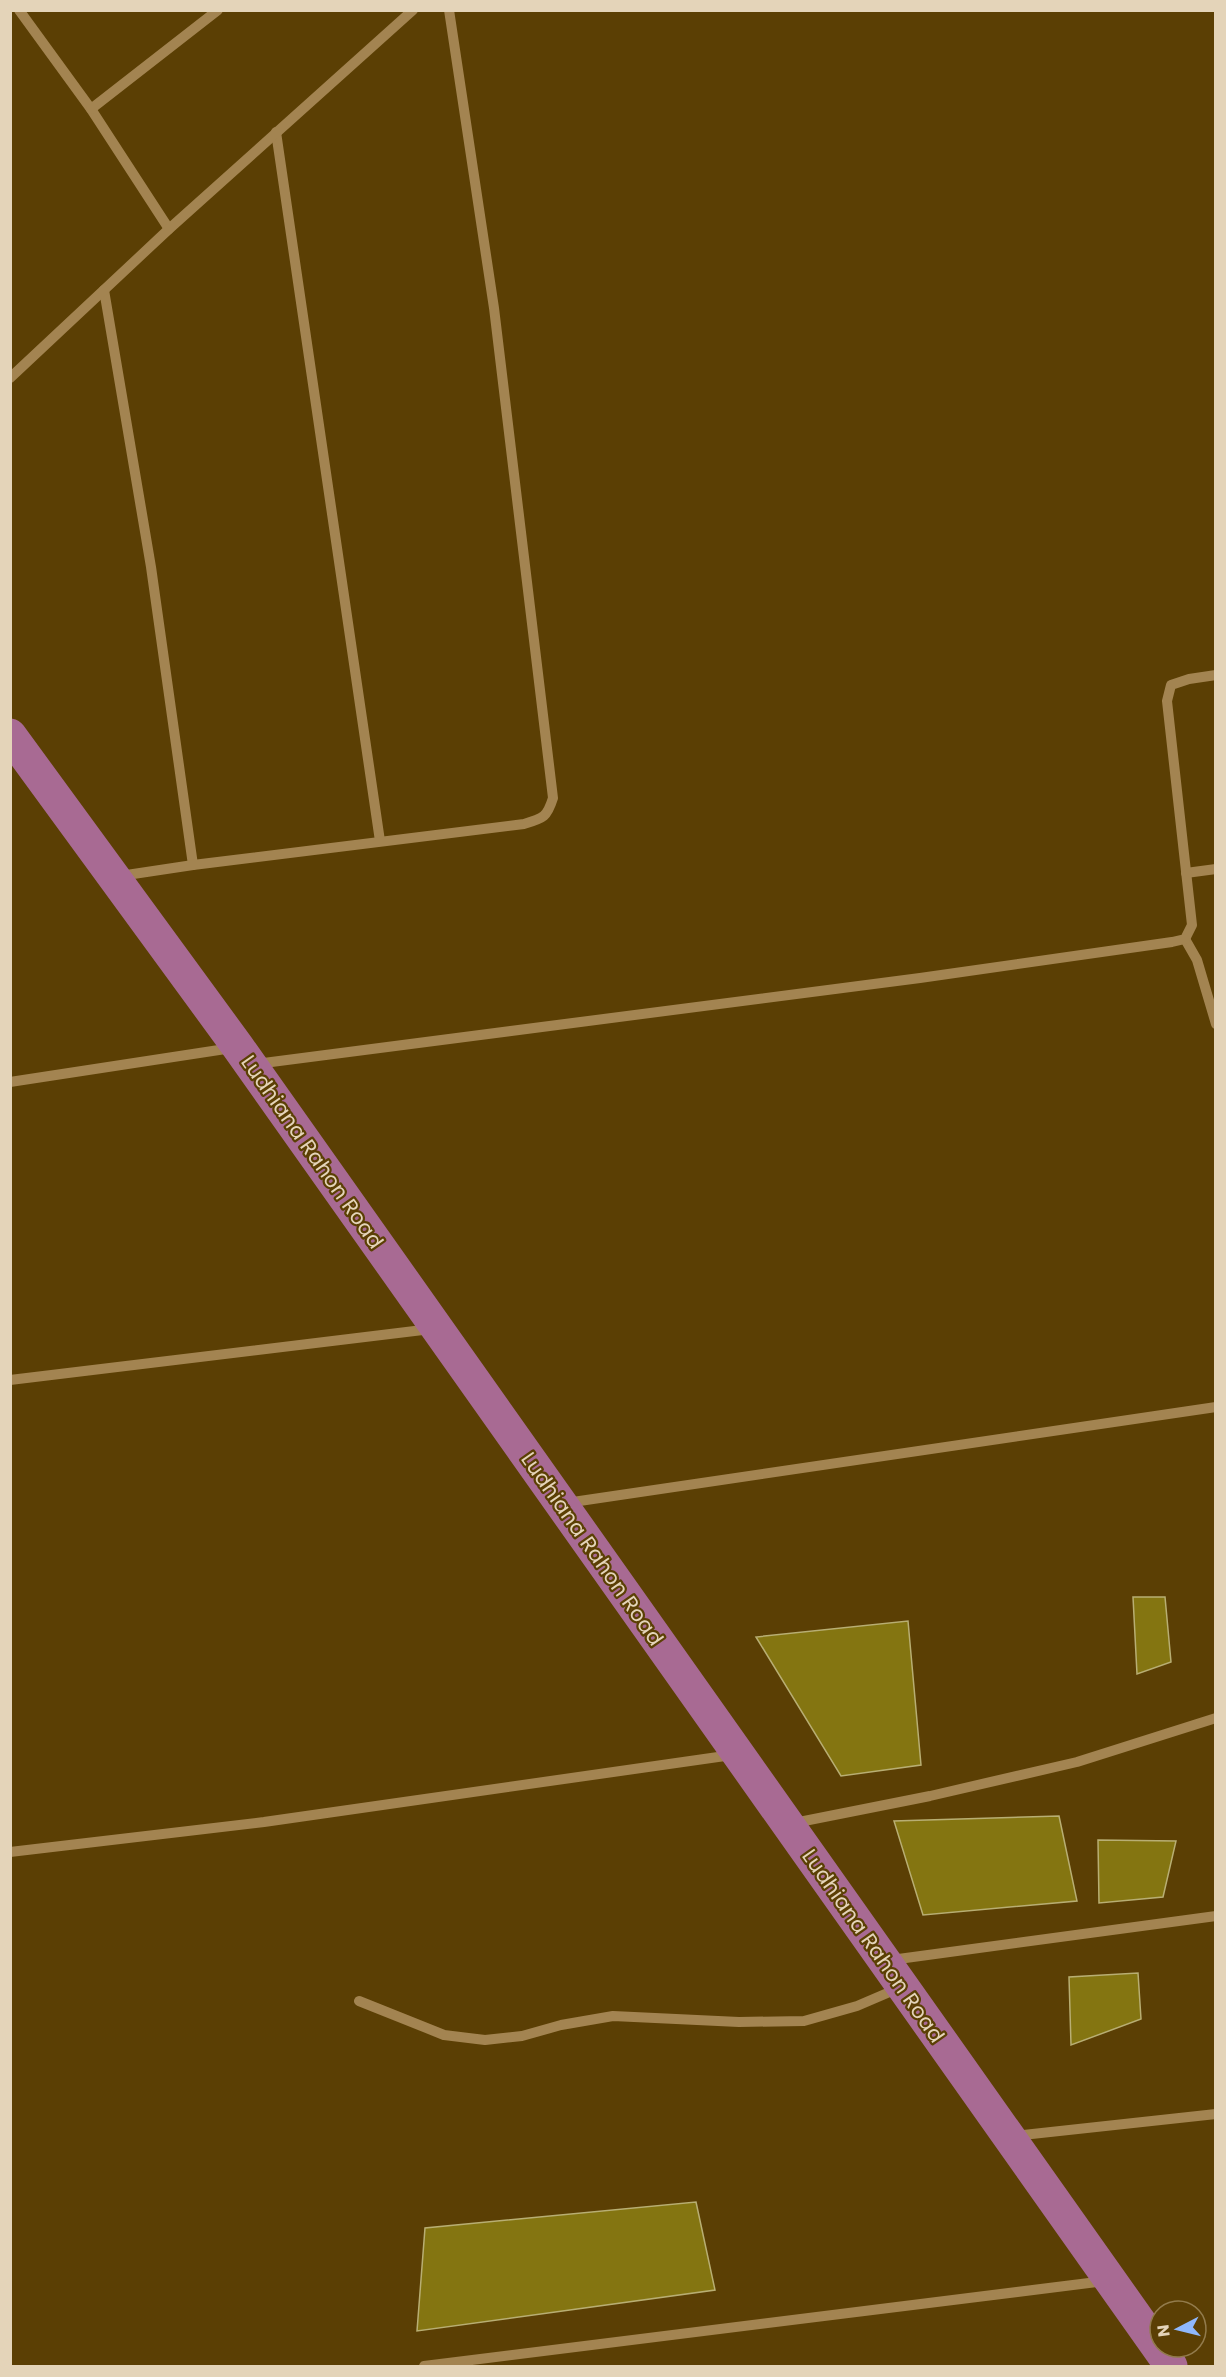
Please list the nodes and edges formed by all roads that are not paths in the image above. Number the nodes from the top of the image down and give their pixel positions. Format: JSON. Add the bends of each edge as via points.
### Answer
{"nodes":[{"id":1,"x":18,"y":10,"type":"edge"},
{"id":2,"x":218,"y":10,"type":"edge"},
{"id":3,"x":413,"y":10,"type":"edge"},
{"id":4,"x":449,"y":10,"type":"edge"},
{"id":5,"x":91,"y":109,"type":"junction"},
{"id":6,"x":276,"y":132,"type":"junction"},
{"id":7,"x":169,"y":229,"type":"junction"},
{"id":8,"x":104,"y":290,"type":"junction"},
{"id":9,"x":10,"y":378,"type":"edge"},
{"id":10,"x":1215,"y":675,"type":"edge"},
{"id":11,"x":10,"y":735,"type":"edge"},
{"id":12,"x":380,"y":841,"type":"junction"},
{"id":13,"x":193,"y":865,"type":"junction"},
{"id":14,"x":1215,"y":869,"type":"edge"},
{"id":15,"x":1186,"y":873,"type":"junction"},
{"id":16,"x":114,"y":877,"type":"junction"},
{"id":17,"x":1185,"y":939,"type":"junction"},
{"id":18,"x":1215,"y":1024,"type":"edge"},
{"id":19,"x":244,"y":1056,"type":"junction"},
{"id":20,"x":10,"y":1082,"type":"edge"},
{"id":21,"x":437,"y":1329,"type":"junction"},
{"id":22,"x":10,"y":1380,"type":"edge"},
{"id":23,"x":1215,"y":1407,"type":"edge"},
{"id":24,"x":560,"y":1504,"type":"junction"},
{"id":25,"x":1215,"y":1719,"type":"edge"},
{"id":26,"x":738,"y":1754,"type":"junction"},
{"id":27,"x":787,"y":1824,"type":"junction"},
{"id":28,"x":10,"y":1852,"type":"edge"},
{"id":29,"x":1215,"y":1916,"type":"edge"},
{"id":30,"x":893,"y":1974,"type":"junction"},
{"id":31,"x":359,"y":2001,"type":"dead end"},
{"id":32,"x":1215,"y":2114,"type":"edge"},
{"id":33,"x":1008,"y":2136,"type":"junction"},
{"id":34,"x":1109,"y":2281,"type":"junction"},
{"id":35,"x":424,"y":2367,"type":"edge"},
{"id":36,"x":1171,"y":2367,"type":"edge"}],
"edges":[{"from":1,"to":5,"type":"street"},
{"from":2,"to":5,"type":"street"},
{"from":3,"to":6,"type":"street"},
{"from":4,"to":12,"type":"street","via":[[494,308],[553,798],[548,813],[524,824]]},
{"from":5,"to":7,"type":"street"},
{"from":6,"to":7,"type":"street"},
{"from":6,"to":12,"type":"street"},
{"from":7,"to":8,"type":"street"},
{"from":8,"to":9,"type":"street"},
{"from":8,"to":13,"type":"street","via":[[151,567]]},
{"from":10,"to":15,"type":"street","via":[[1171,685],[1167,701]]},
{"from":11,"to":16,"type":"main road","name":"Ludhiana Rahon Road"},
{"from":12,"to":13,"type":"street"},
{"from":13,"to":16,"type":"street"},
{"from":14,"to":15,"type":"street"},
{"from":15,"to":17,"type":"street","via":[[1192,925]]},
{"from":16,"to":19,"type":"main road","name":"Ludhiana Rahon Road"},
{"from":17,"to":18,"type":"street","via":[[1197,960]]},
{"from":17,"to":19,"type":"street","via":[[931,977]]},
{"from":19,"to":20,"type":"street"},
{"from":19,"to":21,"type":"main road","name":"Ludhiana Rahon Road"},
{"from":21,"to":22,"type":"street"},
{"from":21,"to":24,"type":"main road","name":"Ludhiana Rahon Road"},
{"from":23,"to":24,"type":"street"},
{"from":24,"to":26,"type":"main road","name":"Ludhiana Rahon Road"},
{"from":25,"to":27,"type":"street","via":[[1077,1762]]},
{"from":26,"to":27,"type":"main road","name":"Ludhiana Rahon Road"},
{"from":26,"to":28,"type":"street","via":[[264,1822]]},
{"from":27,"to":30,"type":"main road","name":"Ludhiana Rahon Road"},
{"from":29,"to":30,"type":"street"},
{"from":30,"to":31,"type":"street","via":[[857,2006],[804,2021],[613,2016],[485,2040],[444,2035]]},
{"from":30,"to":33,"type":"main road","name":"Ludhiana Rahon Road"},
{"from":32,"to":33,"type":"street"},
{"from":33,"to":34,"type":"main road","name":"Ludhiana Rahon Road"},
{"from":34,"to":35,"type":"street"},
{"from":34,"to":36,"type":"main road","name":"Ludhiana Rahon Road"}]}
